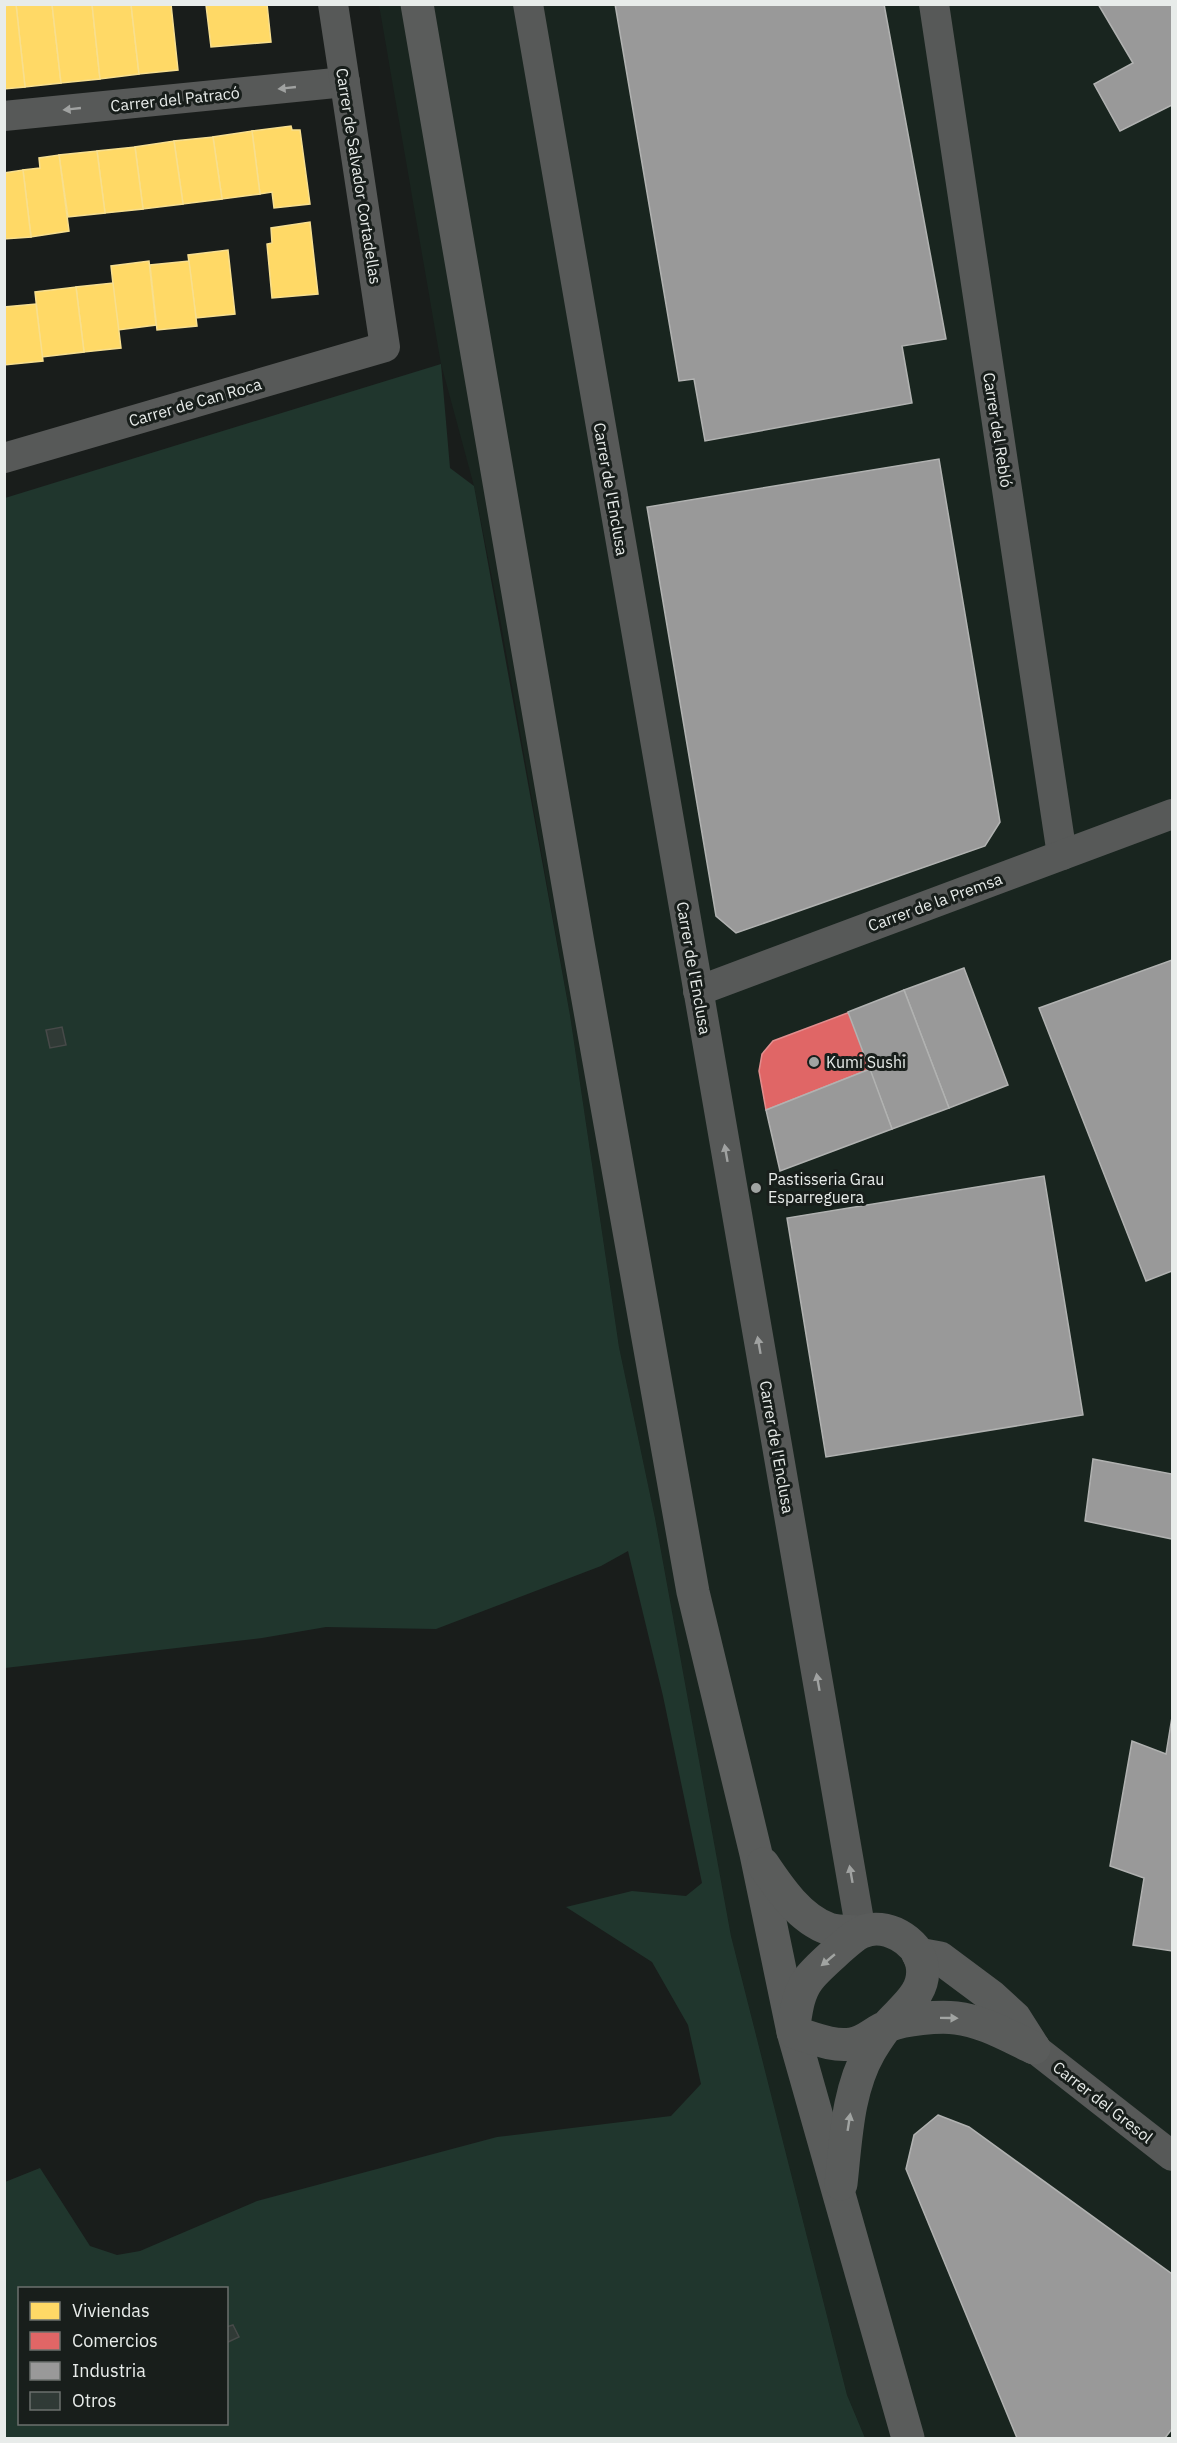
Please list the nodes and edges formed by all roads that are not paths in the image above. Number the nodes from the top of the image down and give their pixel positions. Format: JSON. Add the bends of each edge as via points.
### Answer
{"nodes":[{"id":1,"x":333,"y":4,"type":"edge"},
{"id":2,"x":417,"y":4,"type":"edge"},
{"id":3,"x":528,"y":4,"type":"edge"},
{"id":4,"x":934,"y":4,"type":"edge"},
{"id":5,"x":345,"y":82,"type":"junction"},
{"id":6,"x":4,"y":116,"type":"edge"},
{"id":7,"x":385,"y":347,"type":"joint"},
{"id":8,"x":4,"y":458,"type":"edge"},
{"id":9,"x":1173,"y":814,"type":"edge"},
{"id":10,"x":1062,"y":855,"type":"junction"},
{"id":11,"x":698,"y":991,"type":"junction"},
{"id":12,"x":756,"y":1854,"type":"junction"},
{"id":13,"x":861,"y":1932,"type":"junction"},
{"id":14,"x":918,"y":1953,"type":"junction"},
{"id":15,"x":887,"y":2026,"type":"junction"},
{"id":16,"x":793,"y":2032,"type":"junction"},
{"id":17,"x":1034,"y":2048,"type":"junction"},
{"id":18,"x":1173,"y":2156,"type":"edge"},
{"id":19,"x":839,"y":2200,"type":"junction"},
{"id":20,"x":908,"y":2439,"type":"edge"}],
"edges":[{"from":1,"to":5,"type":"street","name":"Carrer de Salvador Cortadellas"},
{"from":2,"to":12,"type":"street","via":[[678,1515]]},
{"from":3,"to":11,"type":"street","name":"Carrer de l'Enclusa"},
{"from":4,"to":10,"type":"street","name":"Carrer del Rebló"},
{"from":5,"to":6,"type":"street","name":"Carrer del Patracó","one_way":true},
{"from":5,"to":7,"type":"street","name":"Carrer de Salvador Cortadellas"},
{"from":7,"to":8,"type":"street","name":"Carrer de Can Roca"},
{"from":9,"to":10,"type":"street","name":"Carrer de la Premsa"},
{"from":10,"to":11,"type":"street","name":"Carrer de la Premsa"},
{"from":13,"to":11,"type":"street","name":"Carrer de l'Enclusa","one_way":true},
{"from":12,"to":13,"type":"street","via":[[779,1889],[812,1919],[829,1929]]},
{"from":12,"to":16,"type":"street"},
{"from":13,"to":14,"type":"street","via":[[880,1929],[899,1934]]},
{"from":13,"to":16,"type":"street","one_way":true,"via":[[809,1978],[798,1999]]},
{"from":14,"to":15,"type":"street","via":[[922,1965],[918,1989],[912,2002]]},
{"from":14,"to":17,"type":"street","via":[[940,1958],[991,1996],[1015,2018]]},
{"from":15,"to":16,"type":"street","via":[[851,2045]]},
{"from":15,"to":17,"type":"street","one_way":true,"via":[[957,2018]]},
{"from":19,"to":15,"type":"street","one_way":true,"via":[[858,2077]]},
{"from":16,"to":19,"type":"street"},
{"from":17,"to":18,"type":"street","name":"Carrer del Gresol"},
{"from":19,"to":20,"type":"street"}]}
